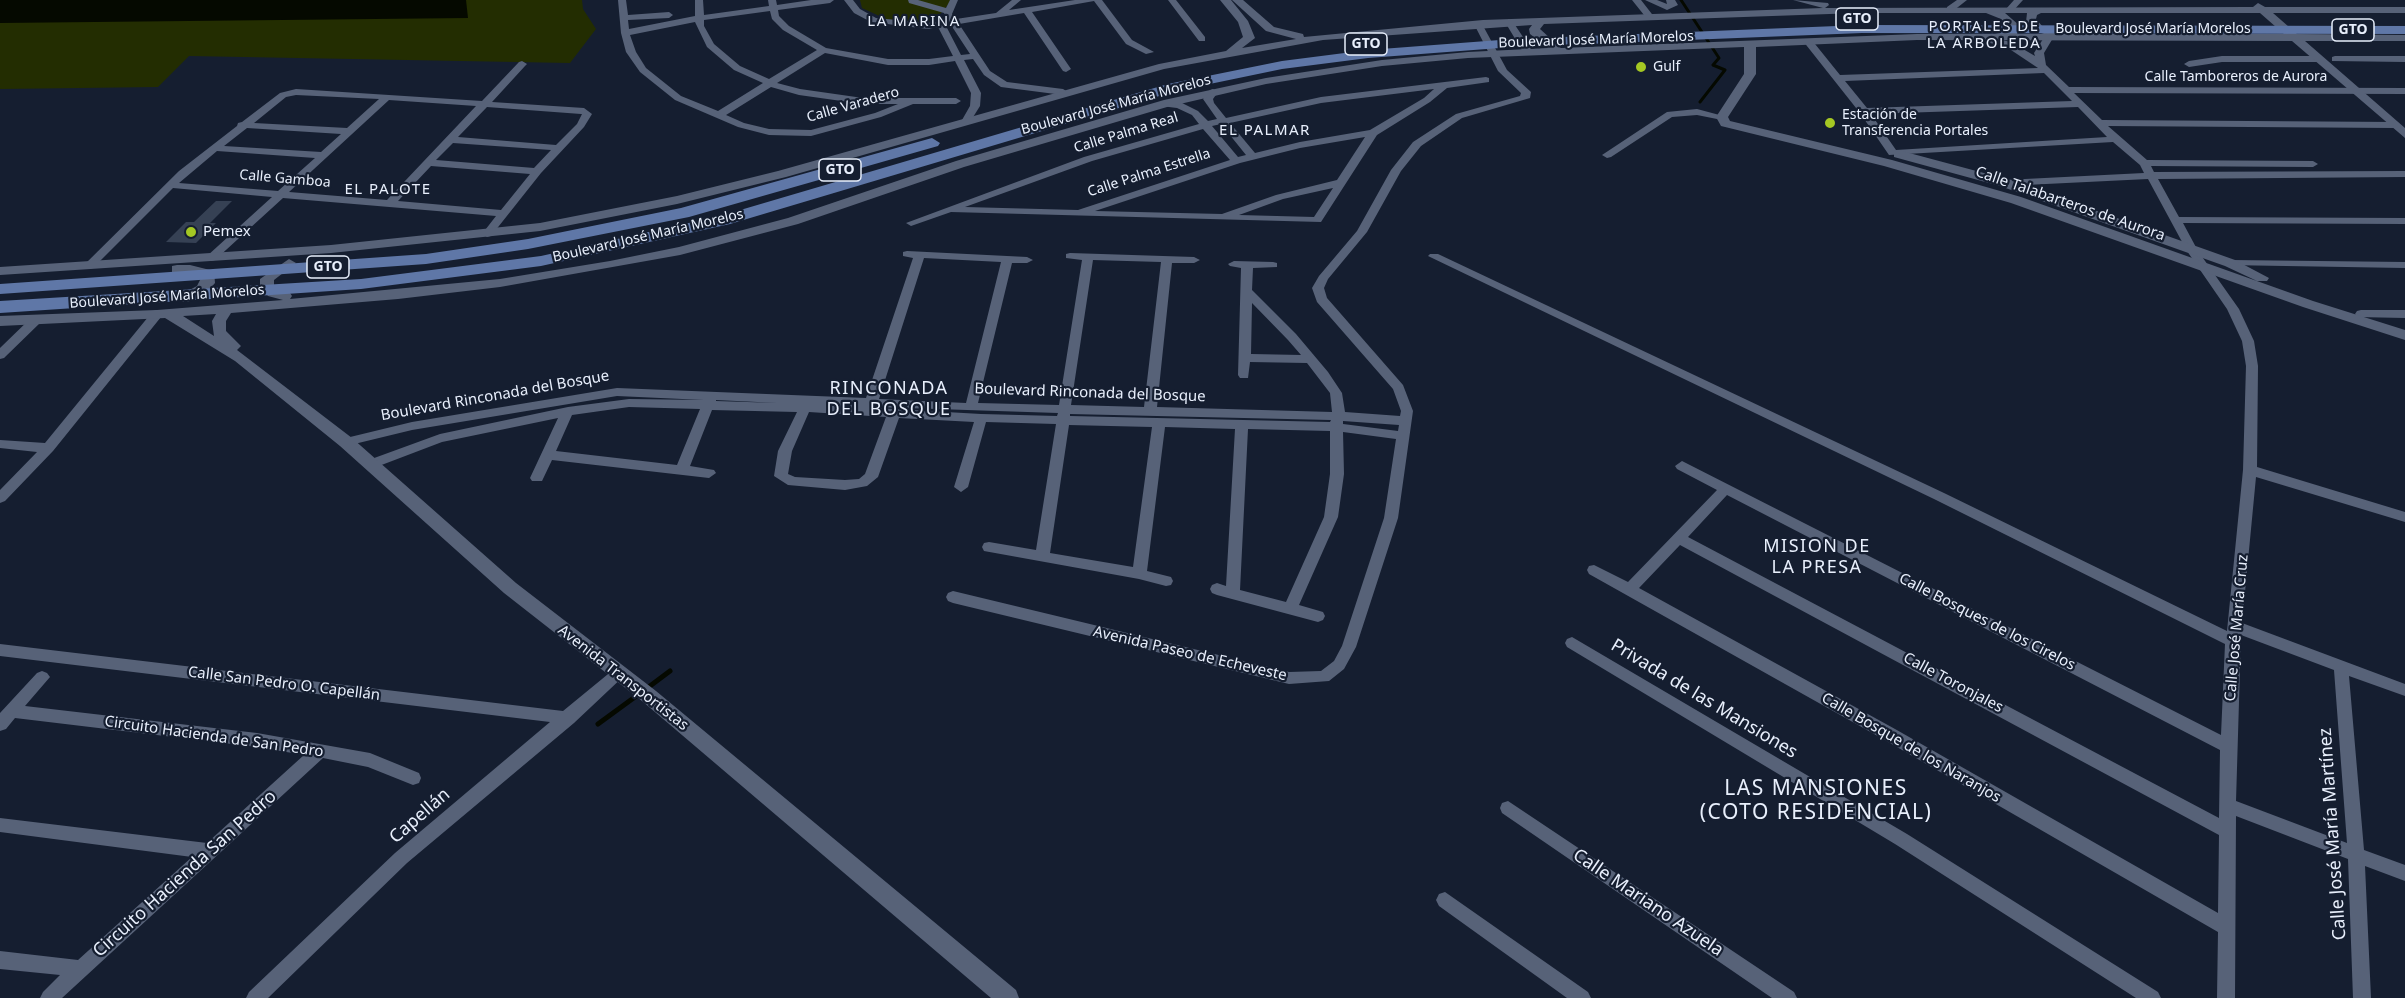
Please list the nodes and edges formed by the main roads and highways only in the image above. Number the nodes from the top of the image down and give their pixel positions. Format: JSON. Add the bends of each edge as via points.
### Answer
{"nodes":[{"id":1,"x":2405,"y":18,"type":"edge"},
{"id":2,"x":2284,"y":21,"type":"edge"},
{"id":3,"x":2405,"y":30,"type":"edge"},
{"id":4,"x":1031,"y":121,"type":"junction"},
{"id":5,"x":948,"y":139,"type":"junction"},
{"id":6,"x":844,"y":156,"type":"road end"},
{"id":7,"x":960,"y":164,"type":"road end"},
{"id":8,"x":930,"y":174,"type":"road end"},
{"id":9,"x":835,"y":188,"type":"junction"},
{"id":10,"x":612,"y":245,"type":"junction"},
{"id":11,"x":0,"y":289,"type":"edge"},
{"id":12,"x":398,"y":295,"type":"road end"},
{"id":13,"x":0,"y":307,"type":"edge"}],
"edges":[{"from":1,"to":2,"type":"main road","name":"Boulevard José María Morelos","number":"GTO"},
{"from":2,"to":3,"type":"main road","name":"Boulevard José María Morelos","number":"GTO"},
{"from":2,"to":4,"type":"main road","name":"Boulevard José María Morelos","number":"GTO","via":[[2044,33],[2016,29],[1862,29],[1726,41],[1502,43],[1329,58],[1173,87]]},
{"from":2,"to":4,"type":"main road","name":"Boulevard José María Morelos","number":"GTO","via":[[2029,17],[2008,13],[1707,20],[1455,36],[1276,55],[1187,72]]},
{"from":4,"to":5,"type":"main road","name":"Boulevard José María Morelos","number":"GTO"},
{"from":4,"to":7,"type":"main road"},
{"from":4,"to":9,"type":"main road","name":"Boulevard José María Morelos","number":"GTO"},
{"from":5,"to":6,"type":"main road"},
{"from":5,"to":11,"type":"main road","name":"Boulevard José María Morelos","number":"GTO","via":[[653,220],[528,244],[426,259]]},
{"from":8,"to":9,"type":"main road"},
{"from":9,"to":10,"type":"main road","name":"Boulevard José María Morelos","number":"GTO","via":[[724,220]]},
{"from":10,"to":12,"type":"main road"},
{"from":10,"to":13,"type":"main road","name":"Boulevard José María Morelos","number":"GTO","via":[[541,261],[350,285]]}]}
